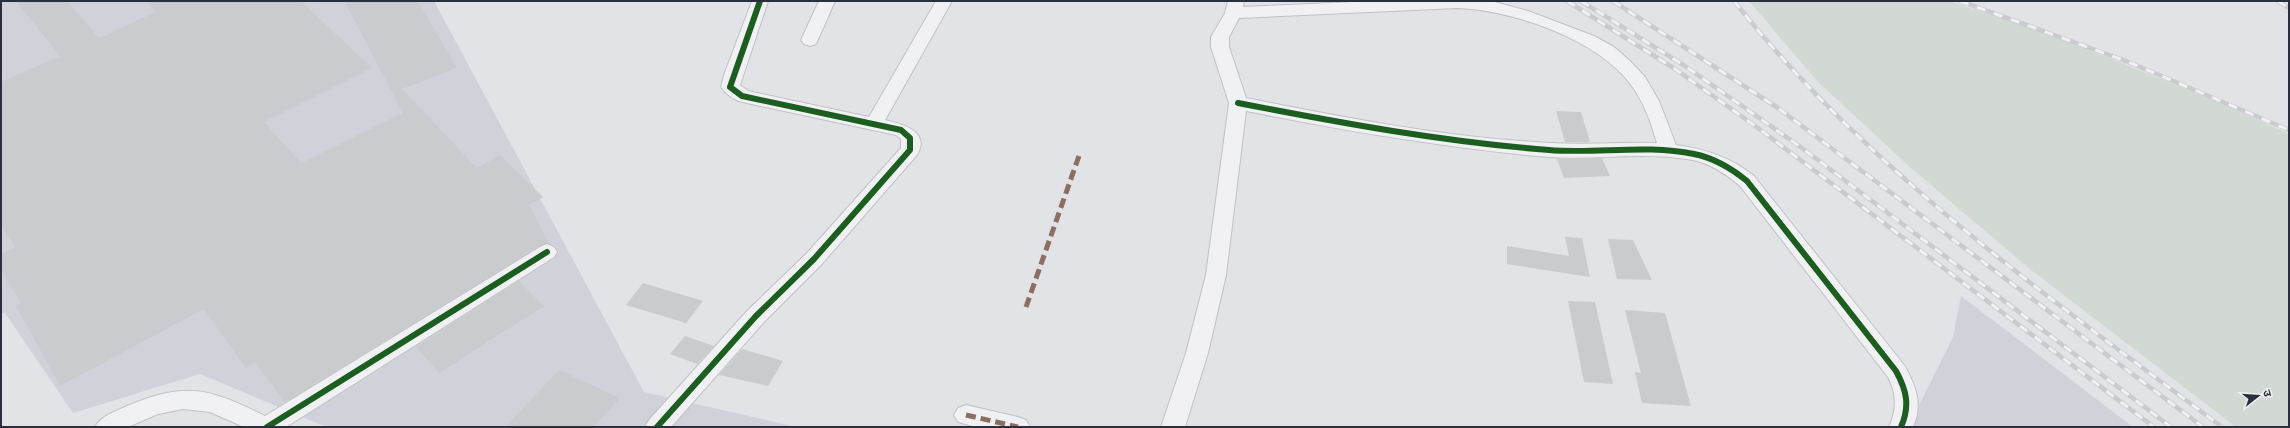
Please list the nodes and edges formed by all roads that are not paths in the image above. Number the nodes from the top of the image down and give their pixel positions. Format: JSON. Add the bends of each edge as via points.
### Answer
{"nodes":[{"id":1,"x":760,"y":1,"type":"edge"},
{"id":2,"x":827,"y":1,"type":"edge"},
{"id":3,"x":944,"y":1,"type":"edge"},
{"id":4,"x":1234,"y":7,"type":"edge"},
{"id":5,"x":810,"y":40,"type":"dead end"},
{"id":6,"x":1238,"y":103,"type":"junction"},
{"id":7,"x":874,"y":124,"type":"junction"},
{"id":8,"x":1669,"y":151,"type":"junction"},
{"id":9,"x":547,"y":252,"type":"dead end"},
{"id":10,"x":966,"y":415,"type":"dead end"},
{"id":11,"x":107,"y":427,"type":"edge"},
{"id":12,"x":267,"y":427,"type":"edge"},
{"id":13,"x":657,"y":427,"type":"edge"},
{"id":14,"x":1018,"y":427,"type":"edge"},
{"id":15,"x":1174,"y":427,"type":"edge"},
{"id":16,"x":1901,"y":427,"type":"edge"}],
"edges":[{"from":1,"to":7,"type":"street","via":[[730,87],[742,96]]},
{"from":2,"to":5,"type":"street"},
{"from":3,"to":7,"type":"street"},
{"from":4,"to":6,"type":"street","via":[[1220,37],[1220,47]]},
{"from":4,"to":8,"type":"street","via":[[1286,12],[1464,3],[1514,12],[1567,29],[1614,54],[1628,68],[1652,101]]},
{"from":6,"to":8,"type":"street","via":[[1339,124],[1472,143],[1558,150]]},
{"from":6,"to":15,"type":"street","via":[[1216,275],[1197,353]]},
{"from":7,"to":13,"type":"street","via":[[908,134],[912,141],[910,150],[814,259],[756,316]]},
{"from":8,"to":16,"type":"street","via":[[1716,160],[1732,168],[1747,181],[1896,371],[1905,386],[1909,407]]},
{"from":9,"to":12,"type":"street"},
{"from":10,"to":14,"type":"street"},
{"from":11,"to":12,"type":"street","via":[[156,404],[184,400],[210,402]]}]}
